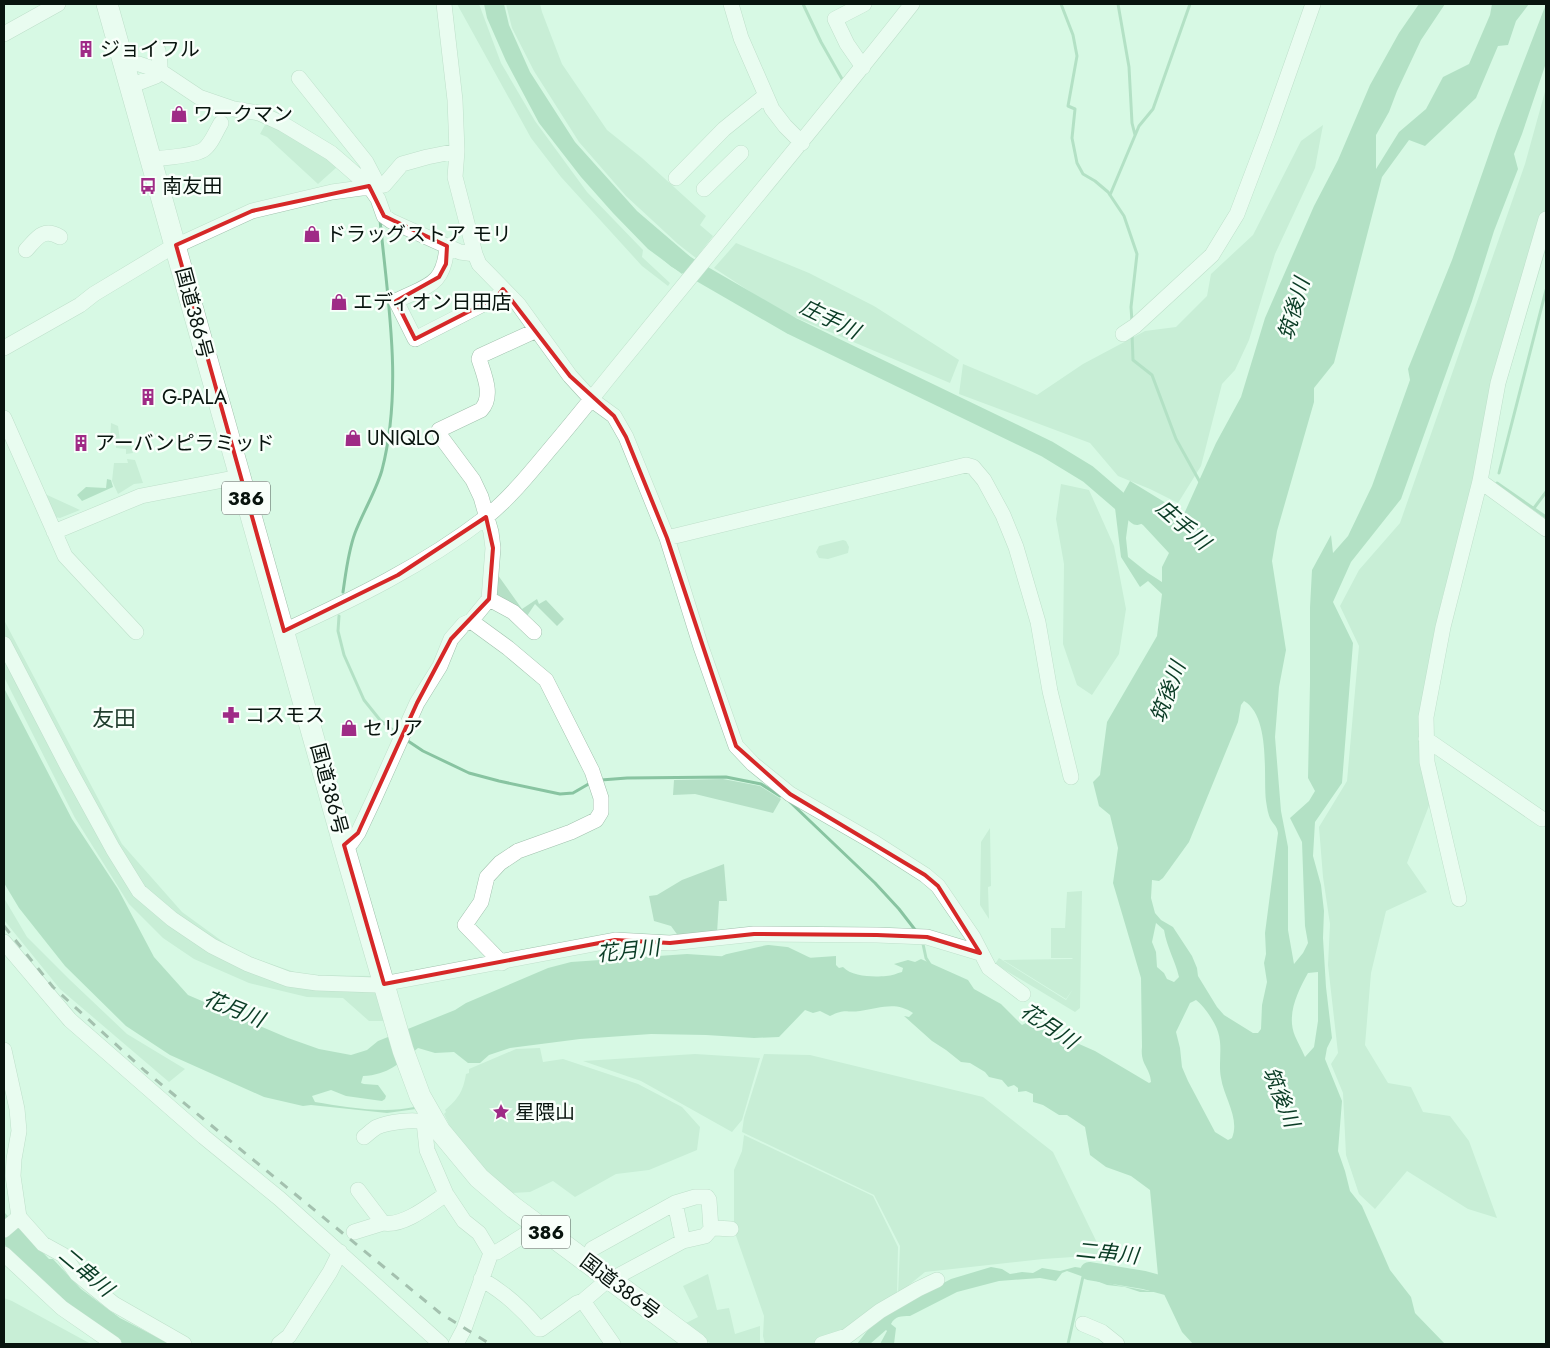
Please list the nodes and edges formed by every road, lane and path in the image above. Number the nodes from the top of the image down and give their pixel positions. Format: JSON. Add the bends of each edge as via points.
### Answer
{"nodes":[{"id":1,"x":58,"y":4,"type":"edge"},
{"id":2,"x":107,"y":4,"type":"edge"},
{"id":3,"x":444,"y":4,"type":"edge"},
{"id":4,"x":731,"y":4,"type":"edge"},
{"id":5,"x":864,"y":4,"type":"edge"},
{"id":6,"x":912,"y":4,"type":"edge"},
{"id":7,"x":1313,"y":4,"type":"edge"},
{"id":8,"x":4,"y":34,"type":"edge"},
{"id":9,"x":158,"y":50,"type":"dead end"},
{"id":10,"x":124,"y":63,"type":"junction"},
{"id":11,"x":863,"y":67,"type":"junction"},
{"id":12,"x":158,"y":74,"type":"junction"},
{"id":13,"x":299,"y":78,"type":"dead end"},
{"id":14,"x":130,"y":86,"type":"junction"},
{"id":15,"x":766,"y":95,"type":"junction"},
{"id":16,"x":220,"y":123,"type":"dead end"},
{"id":17,"x":715,"y":138,"type":"junction"},
{"id":18,"x":802,"y":143,"type":"junction"},
{"id":19,"x":457,"y":151,"type":"junction"},
{"id":20,"x":151,"y":160,"type":"junction"},
{"id":21,"x":676,"y":178,"type":"dead end"},
{"id":22,"x":370,"y":186,"type":"junction"},
{"id":23,"x":704,"y":189,"type":"dead end"},
{"id":24,"x":1546,"y":219,"type":"edge"},
{"id":25,"x":60,"y":237,"type":"dead end"},
{"id":26,"x":176,"y":245,"type":"junction"},
{"id":27,"x":447,"y":246,"type":"junction"},
{"id":28,"x":26,"y":250,"type":"dead end"},
{"id":29,"x":474,"y":254,"type":"junction"},
{"id":30,"x":503,"y":289,"type":"junction"},
{"id":31,"x":537,"y":330,"type":"junction"},
{"id":32,"x":1129,"y":330,"type":"dead end"},
{"id":33,"x":4,"y":348,"type":"edge"},
{"id":34,"x":592,"y":400,"type":"junction"},
{"id":35,"x":4,"y":418,"type":"edge"},
{"id":36,"x":239,"y":476,"type":"junction"},
{"id":37,"x":1480,"y":480,"type":"junction"},
{"id":38,"x":486,"y":517,"type":"junction"},
{"id":39,"x":1546,"y":529,"type":"edge"},
{"id":40,"x":54,"y":532,"type":"junction"},
{"id":41,"x":667,"y":538,"type":"junction"},
{"id":42,"x":489,"y":599,"type":"junction"},
{"id":43,"x":471,"y":621,"type":"junction"},
{"id":44,"x":284,"y":631,"type":"junction"},
{"id":45,"x":136,"y":632,"type":"dead end"},
{"id":46,"x":534,"y":632,"type":"dead end"},
{"id":47,"x":4,"y":644,"type":"edge"},
{"id":48,"x":1426,"y":739,"type":"junction"},
{"id":49,"x":1071,"y":777,"type":"dead end"},
{"id":50,"x":1542,"y":819,"type":"dead end"},
{"id":51,"x":344,"y":845,"type":"junction"},
{"id":52,"x":1459,"y":898,"type":"dead end"},
{"id":53,"x":6,"y":945,"type":"edge"},
{"id":54,"x":980,"y":953,"type":"junction"},
{"id":55,"x":502,"y":962,"type":"junction"},
{"id":56,"x":385,"y":988,"type":"junction"},
{"id":57,"x":1023,"y":994,"type":"dead end"},
{"id":58,"x":4,"y":1050,"type":"edge"},
{"id":59,"x":428,"y":1119,"type":"junction"},
{"id":60,"x":364,"y":1137,"type":"dead end"},
{"id":61,"x":358,"y":1190,"type":"dead end"},
{"id":62,"x":446,"y":1194,"type":"junction"},
{"id":63,"x":674,"y":1203,"type":"junction"},
{"id":64,"x":19,"y":1217,"type":"junction"},
{"id":65,"x":383,"y":1223,"type":"junction"},
{"id":66,"x":539,"y":1226,"type":"junction"},
{"id":67,"x":711,"y":1229,"type":"junction"},
{"id":68,"x":731,"y":1229,"type":"dead end"},
{"id":69,"x":4,"y":1230,"type":"edge"},
{"id":70,"x":354,"y":1232,"type":"dead end"},
{"id":71,"x":683,"y":1241,"type":"junction"},
{"id":72,"x":592,"y":1249,"type":"dead end"},
{"id":73,"x":340,"y":1252,"type":"junction"},
{"id":74,"x":491,"y":1253,"type":"junction"},
{"id":75,"x":4,"y":1254,"type":"edge"},
{"id":76,"x":481,"y":1279,"type":"junction"},
{"id":77,"x":611,"y":1280,"type":"junction"},
{"id":78,"x":937,"y":1280,"type":"dead end"},
{"id":79,"x":583,"y":1301,"type":"junction"},
{"id":80,"x":1083,"y":1324,"type":"dead end"},
{"id":81,"x":114,"y":1344,"type":"edge"},
{"id":82,"x":184,"y":1344,"type":"edge"},
{"id":83,"x":279,"y":1344,"type":"edge"},
{"id":84,"x":441,"y":1344,"type":"edge"},
{"id":85,"x":456,"y":1344,"type":"edge"},
{"id":86,"x":613,"y":1344,"type":"edge"},
{"id":87,"x":697,"y":1344,"type":"edge"},
{"id":88,"x":822,"y":1344,"type":"edge"},
{"id":89,"x":1116,"y":1344,"type":"edge"}],
"edges":[{"from":1,"to":8,"type":"street"},
{"from":2,"to":10,"type":"highway","name":"国道386号","number":"386"},
{"from":3,"to":19,"type":"street","via":[[455,100]]},
{"from":4,"to":15,"type":"street","via":[[741,38]]},
{"from":5,"to":11,"type":"street","via":[[835,19]]},
{"from":6,"to":11,"type":"street"},
{"from":7,"to":32,"type":"street","via":[[1237,214],[1212,255]]},
{"from":9,"to":12,"type":"street"},
{"from":10,"to":12,"type":"street","via":[[140,64]]},
{"from":10,"to":14,"type":"highway","name":"国道386号","number":"386"},
{"from":11,"to":18,"type":"street"},
{"from":12,"to":14,"type":"street"},
{"from":12,"to":22,"type":"street","via":[[199,97],[258,113],[283,124],[331,153]]},
{"from":13,"to":22,"type":"street","via":[[373,172]]},
{"from":14,"to":20,"type":"highway","name":"国道386号","number":"386"},
{"from":15,"to":17,"type":"street"},
{"from":15,"to":18,"type":"street","via":[[772,109]]},
{"from":16,"to":20,"type":"street","via":[[203,150]]},
{"from":17,"to":21,"type":"street"},
{"from":17,"to":23,"type":"street","via":[[737,156]]},
{"from":18,"to":34,"type":"street"},
{"from":19,"to":22,"type":"street","via":[[402,164],[384,185]]},
{"from":19,"to":29,"type":"street","via":[[455,177]]},
{"from":20,"to":26,"type":"highway","name":"国道386号","number":"386"},
{"from":22,"to":26,"type":"street","via":[[252,211]]},
{"from":22,"to":27,"type":"street","via":[[384,216]]},
{"from":24,"to":37,"type":"street","via":[[1498,383]]},
{"from":25,"to":28,"type":"street","via":[[45,233]]},
{"from":26,"to":33,"type":"street"},
{"from":26,"to":36,"type":"highway","name":"国道386号","number":"386"},
{"from":27,"to":29,"type":"street"},
{"from":27,"to":30,"type":"street","via":[[446,264],[435,281],[396,301],[415,339],[496,297]]},
{"from":29,"to":30,"type":"street","via":[[479,264]]},
{"from":30,"to":31,"type":"street"},
{"from":31,"to":34,"type":"street"},
{"from":31,"to":38,"type":"street","via":[[480,356],[488,397],[486,404],[481,410],[439,430],[474,480]]},
{"from":34,"to":38,"type":"street","via":[[514,492]]},
{"from":34,"to":41,"type":"street","via":[[614,416],[626,437]]},
{"from":35,"to":40,"type":"street"},
{"from":36,"to":40,"type":"street","via":[[141,496]]},
{"from":36,"to":44,"type":"highway","name":"国道386号","number":"386"},
{"from":37,"to":39,"type":"street"},
{"from":37,"to":48,"type":"street","via":[[1443,627],[1426,717]]},
{"from":38,"to":42,"type":"street","via":[[493,548]]},
{"from":38,"to":44,"type":"street","via":[[406,571]]},
{"from":40,"to":45,"type":"street","via":[[65,556]]},
{"from":41,"to":49,"type":"street","via":[[966,465],[973,467],[1003,515],[1016,547],[1038,622]]},
{"from":41,"to":54,"type":"street","via":[[736,746],[790,794],[875,843],[938,886],[973,937]]},
{"from":42,"to":43,"type":"street"},
{"from":42,"to":46,"type":"street","via":[[513,612]]},
{"from":43,"to":51,"type":"street","via":[[464,624],[452,640],[417,702],[358,833]]},
{"from":43,"to":55,"type":"street","via":[[546,680],[596,781],[601,798],[601,812],[596,820],[518,851],[487,877],[481,902],[465,924]]},
{"from":44,"to":51,"type":"highway","name":"国道386号","number":"386"},
{"from":47,"to":56,"type":"street","via":[[73,777],[139,890],[204,941],[248,964],[288,979]]},
{"from":48,"to":50,"type":"street"},
{"from":48,"to":52,"type":"street","via":[[1427,762]]},
{"from":51,"to":56,"type":"highway","name":"国道386号","number":"386"},
{"from":53,"to":73,"type":"street","via":[[70,1020]]},
{"from":54,"to":55,"type":"street","via":[[926,937],[754,934],[670,943],[615,940]]},
{"from":54,"to":57,"type":"street","via":[[989,968]]},
{"from":55,"to":56,"type":"street"},
{"from":56,"to":59,"type":"highway","name":"国道386号","number":"386"},
{"from":58,"to":64,"type":"street","via":[[19,1131],[13,1176]]},
{"from":59,"to":60,"type":"street","via":[[384,1125]]},
{"from":59,"to":62,"type":"street","via":[[427,1150]]},
{"from":59,"to":66,"type":"highway","name":"国道386号","number":"386","via":[[479,1178]]},
{"from":61,"to":65,"type":"street"},
{"from":62,"to":65,"type":"street","via":[[409,1218]]},
{"from":62,"to":74,"type":"street","via":[[464,1221],[479,1233]]},
{"from":63,"to":67,"type":"street","via":[[707,1197]]},
{"from":63,"to":71,"type":"street"},
{"from":63,"to":72,"type":"street"},
{"from":64,"to":69,"type":"street"},
{"from":64,"to":82,"type":"street","via":[[43,1244],[63,1255],[77,1274],[114,1304]]},
{"from":65,"to":70,"type":"street"},
{"from":66,"to":74,"type":"street"},
{"from":66,"to":77,"type":"highway","name":"国道386号","number":"386"},
{"from":67,"to":68,"type":"street"},
{"from":67,"to":71,"type":"street","via":[[705,1236]]},
{"from":71,"to":77,"type":"street"},
{"from":73,"to":83,"type":"street","via":[[289,1336]]},
{"from":73,"to":84,"type":"street"},
{"from":74,"to":76,"type":"street"},
{"from":75,"to":81,"type":"street","via":[[62,1308]]},
{"from":76,"to":79,"type":"street","via":[[509,1298],[539,1329]]},
{"from":76,"to":85,"type":"street"},
{"from":77,"to":79,"type":"street"},
{"from":77,"to":87,"type":"highway","name":"国道386号","number":"386"},
{"from":78,"to":88,"type":"street","via":[[880,1311],[847,1336]]},
{"from":79,"to":86,"type":"street"},
{"from":80,"to":89,"type":"street","via":[[1102,1332]]}]}
